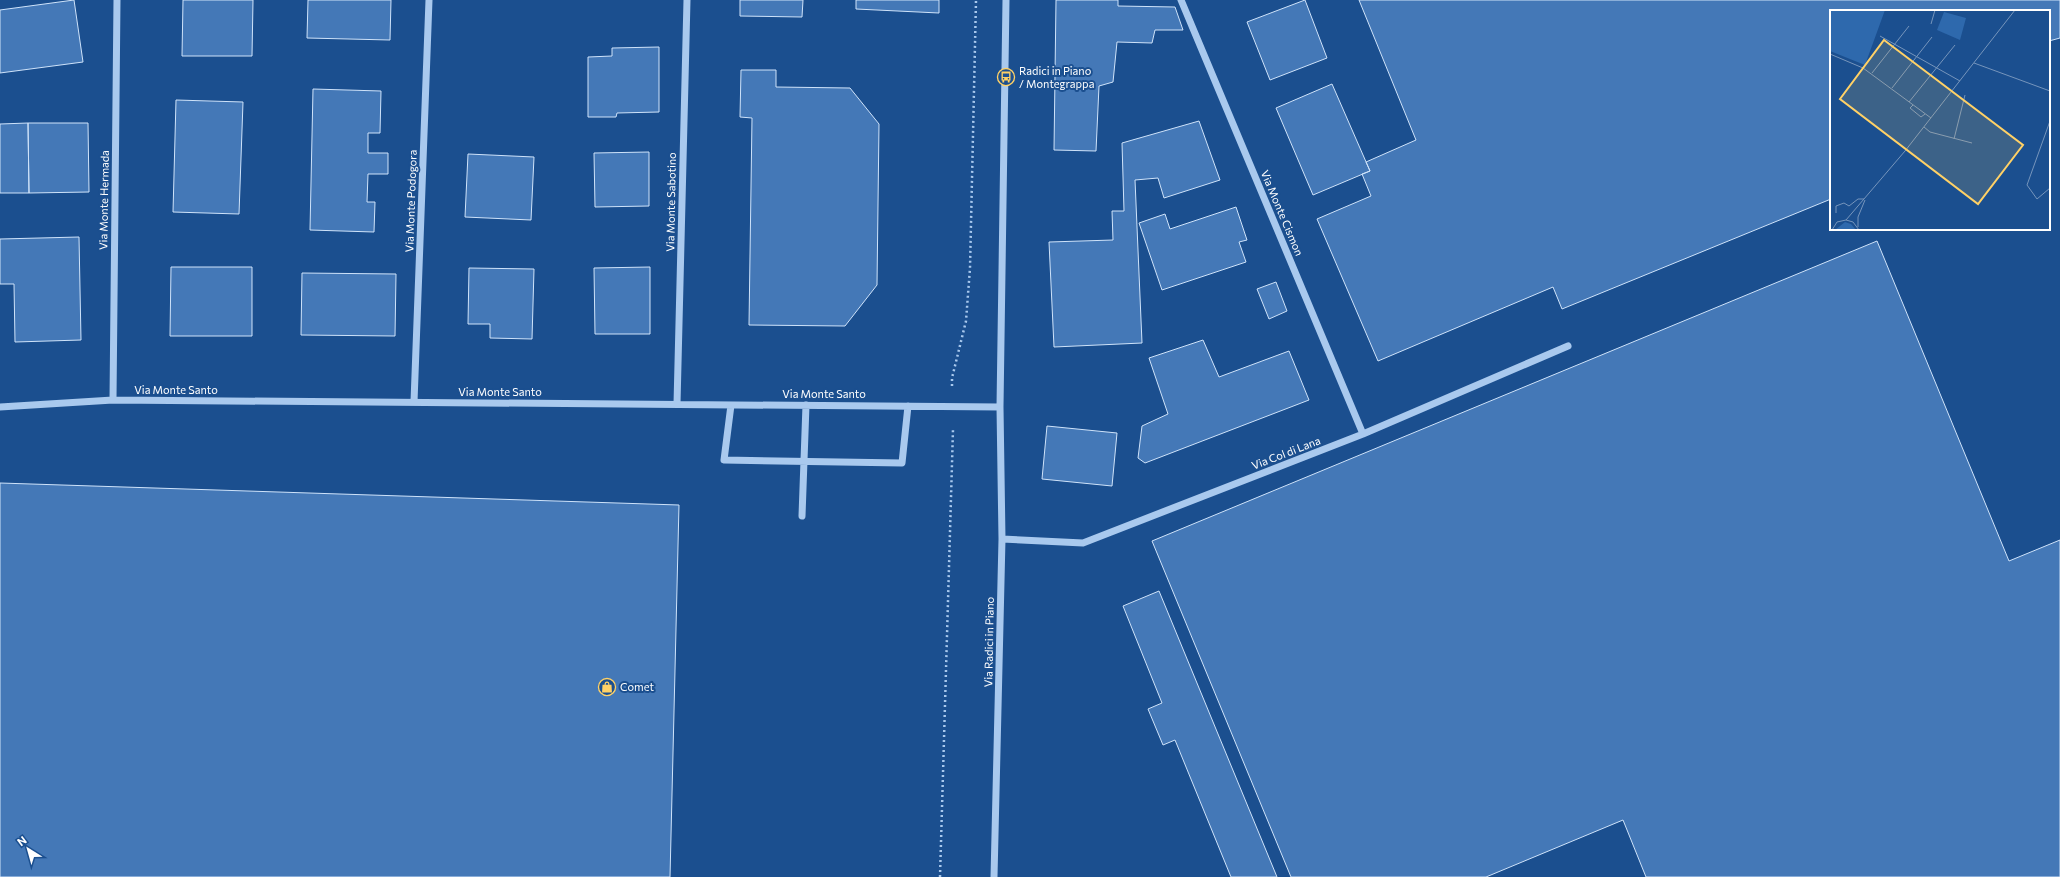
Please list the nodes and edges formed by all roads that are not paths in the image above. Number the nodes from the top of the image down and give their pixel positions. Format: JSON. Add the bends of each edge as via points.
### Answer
{"nodes":[{"id":1,"x":117,"y":0,"type":"edge"},
{"id":2,"x":429,"y":0,"type":"edge"},
{"id":3,"x":687,"y":0,"type":"edge"},
{"id":4,"x":1006,"y":0,"type":"edge"},
{"id":5,"x":1181,"y":0,"type":"edge"},
{"id":6,"x":1568,"y":346,"type":"dead end"},
{"id":7,"x":113,"y":400,"type":"junction"},
{"id":8,"x":414,"y":402,"type":"junction"},
{"id":9,"x":677,"y":404,"type":"junction"},
{"id":10,"x":731,"y":404,"type":"junction"},
{"id":11,"x":806,"y":405,"type":"junction"},
{"id":12,"x":908,"y":406,"type":"junction"},
{"id":13,"x":0,"y":407,"type":"edge"},
{"id":14,"x":1000,"y":407,"type":"junction"},
{"id":15,"x":1363,"y":434,"type":"junction"},
{"id":16,"x":804,"y":460,"type":"junction"},
{"id":17,"x":802,"y":516,"type":"dead end"},
{"id":18,"x":1002,"y":539,"type":"junction"},
{"id":19,"x":994,"y":877,"type":"edge"}],
"edges":[{"from":1,"to":7,"type":"street","name":"Via Monte Hermada"},
{"from":2,"to":8,"type":"street","name":"Via Monte Podogora"},
{"from":3,"to":9,"type":"street","name":"Via Monte Sabotino"},
{"from":4,"to":14,"type":"street","name":"Via Radici in Piano"},
{"from":5,"to":15,"type":"street","name":"Via Monte Cismon"},
{"from":6,"to":15,"type":"street","name":"Via Col di Lana"},
{"from":7,"to":8,"type":"street","name":"Via Monte Santo"},
{"from":7,"to":13,"type":"street","name":"Via Monte Santo"},
{"from":8,"to":9,"type":"street","name":"Via Monte Santo"},
{"from":9,"to":10,"type":"street","name":"Via Monte Santo"},
{"from":10,"to":11,"type":"street","name":"Via Monte Santo"},
{"from":10,"to":16,"type":"street","via":[[724,460]]},
{"from":11,"to":12,"type":"street","name":"Via Monte Santo"},
{"from":11,"to":16,"type":"street"},
{"from":12,"to":14,"type":"street","name":"Via Monte Santo"},
{"from":12,"to":16,"type":"street","via":[[902,463]]},
{"from":14,"to":18,"type":"street","name":"Via Radici in Piano"},
{"from":15,"to":18,"type":"street","name":"Via Col di Lana","via":[[1083,543]]},
{"from":16,"to":17,"type":"street"},
{"from":18,"to":19,"type":"street","name":"Via Radici in Piano"}]}
